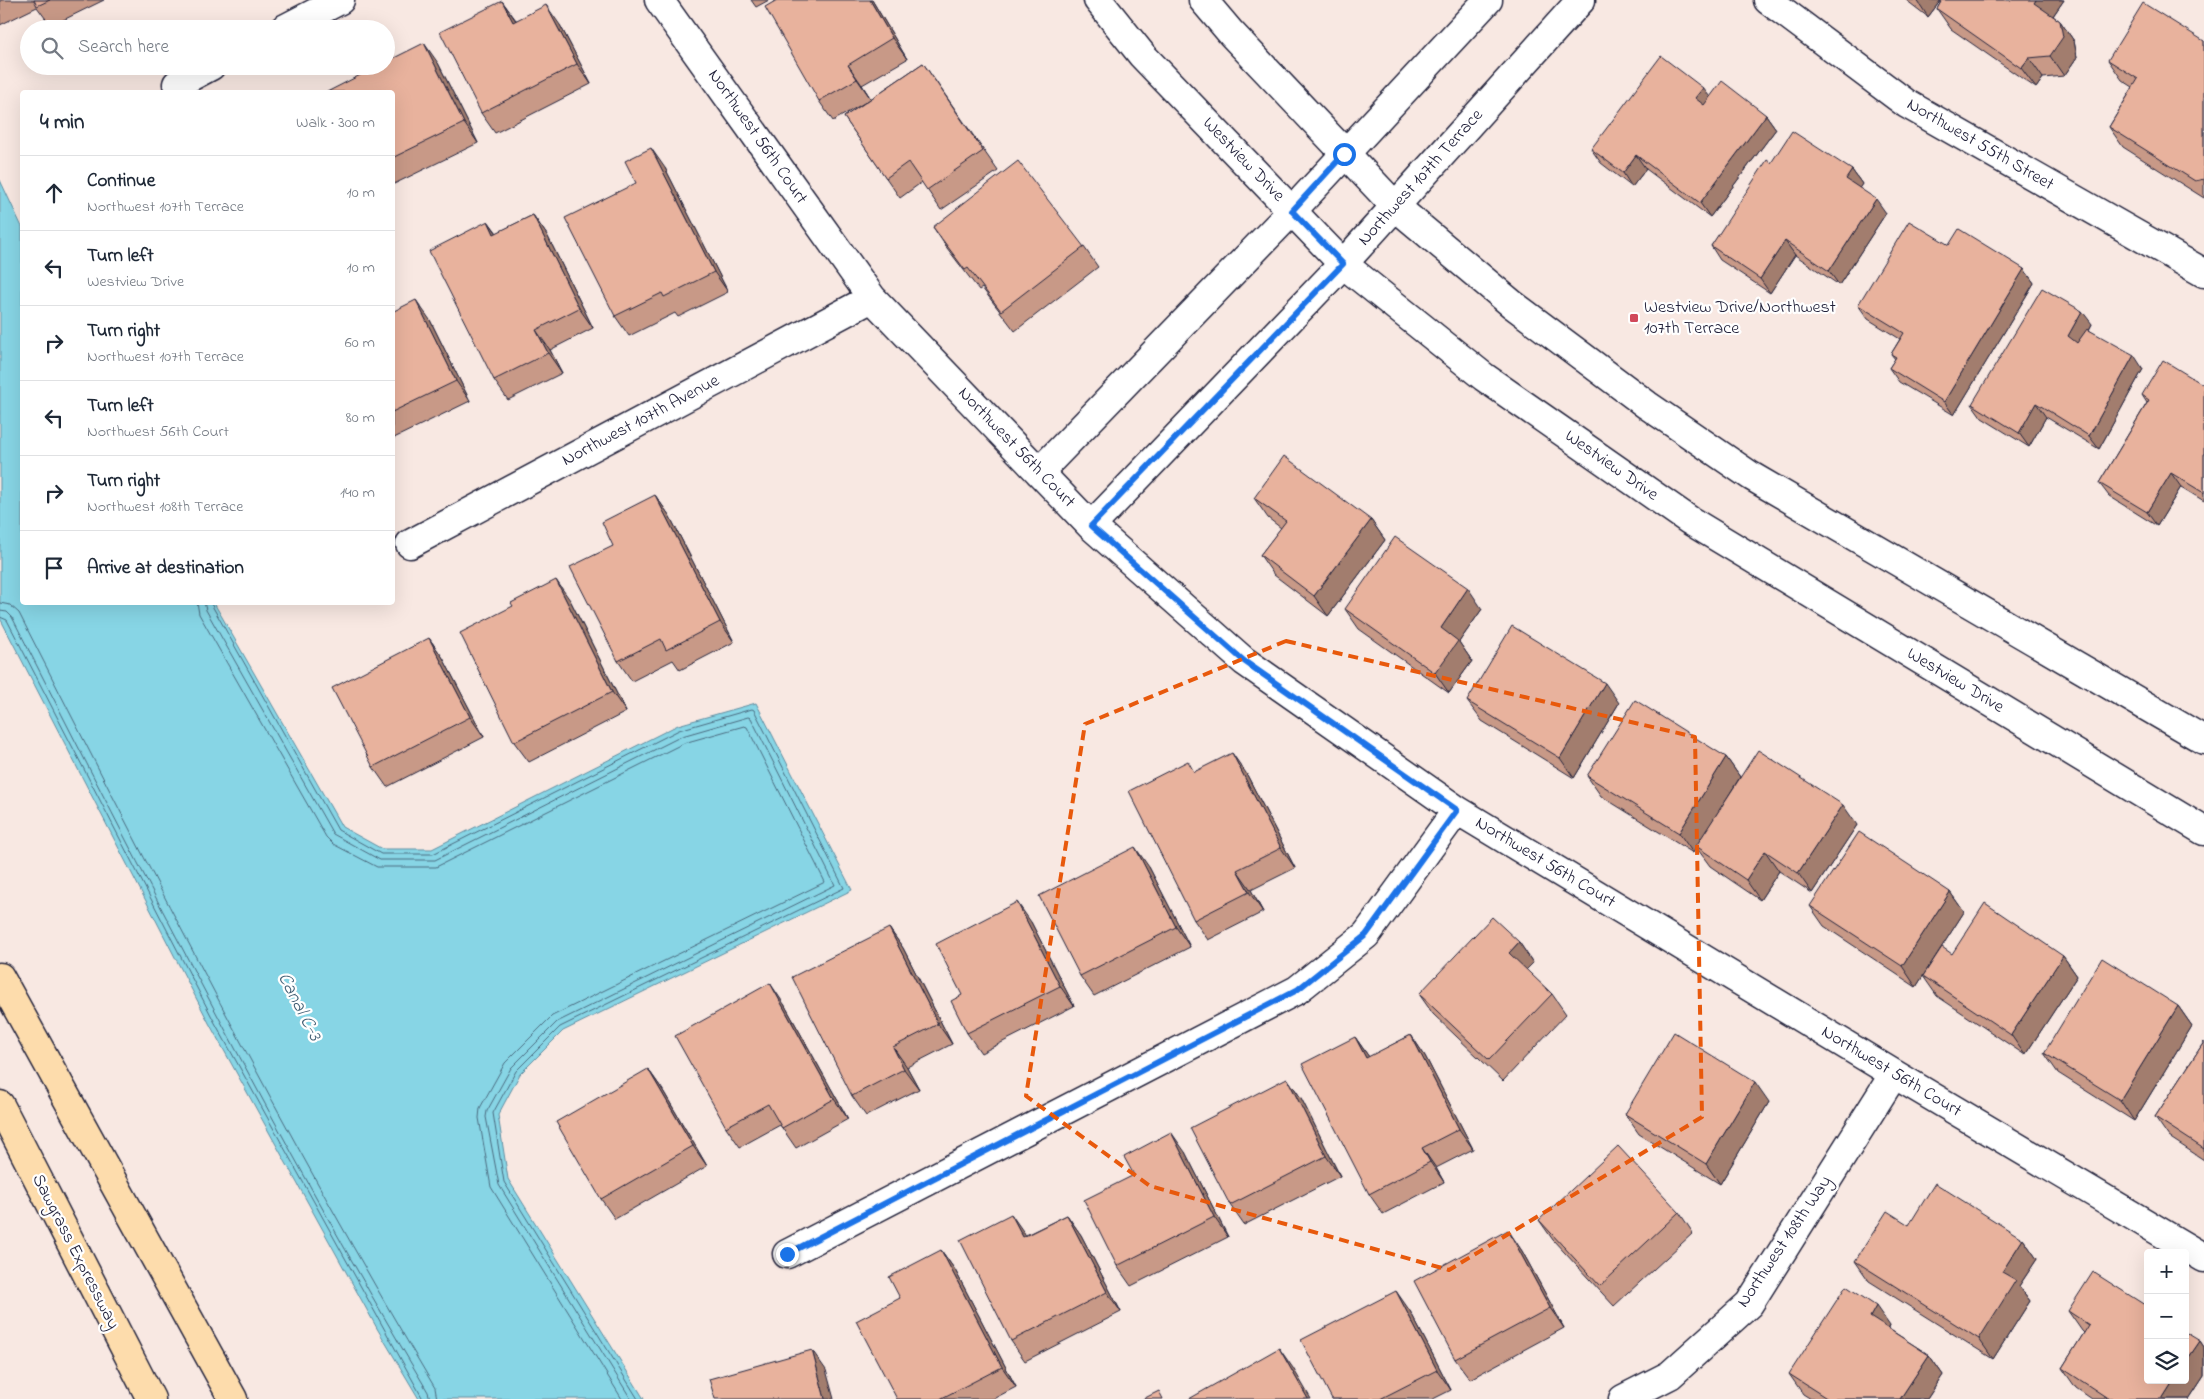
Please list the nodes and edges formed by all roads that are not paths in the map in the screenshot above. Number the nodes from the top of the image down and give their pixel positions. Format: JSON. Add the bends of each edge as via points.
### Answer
{"nodes":[{"id":1,"x":340,"y":0,"type":"edge"},
{"id":2,"x":659,"y":0,"type":"edge"},
{"id":3,"x":1098,"y":0,"type":"edge"},
{"id":4,"x":1203,"y":0,"type":"edge"},
{"id":5,"x":1488,"y":0,"type":"edge"},
{"id":6,"x":1581,"y":0,"type":"edge"},
{"id":7,"x":1768,"y":0,"type":"edge"},
{"id":8,"x":301,"y":20,"type":"edge"},
{"id":9,"x":194,"y":75,"type":"edge"},
{"id":10,"x":176,"y":84,"type":"dead end"},
{"id":11,"x":1344,"y":154,"type":"junction"},
{"id":12,"x":1396,"y":208,"type":"junction"},
{"id":13,"x":1292,"y":211,"type":"junction"},
{"id":14,"x":1343,"y":264,"type":"junction"},
{"id":15,"x":2204,"y":274,"type":"edge"},
{"id":16,"x":872,"y":298,"type":"junction"},
{"id":17,"x":1039,"y":472,"type":"junction"},
{"id":18,"x":1091,"y":526,"type":"junction"},
{"id":19,"x":410,"y":544,"type":"dead end"},
{"id":20,"x":2204,"y":740,"type":"edge"},
{"id":21,"x":1457,"y":810,"type":"junction"},
{"id":22,"x":2204,"y":831,"type":"edge"},
{"id":23,"x":0,"y":976,"type":"edge"},
{"id":24,"x":1894,"y":1074,"type":"junction"},
{"id":25,"x":0,"y":1105,"type":"edge"},
{"id":26,"x":787,"y":1254,"type":"dead end"},
{"id":27,"x":2204,"y":1258,"type":"edge"},
{"id":28,"x":151,"y":1399,"type":"edge"},
{"id":29,"x":233,"y":1399,"type":"edge"},
{"id":30,"x":1623,"y":1399,"type":"edge"}],
"edges":[{"from":1,"to":8,"type":"street"},
{"from":2,"to":16,"type":"street","name":"Northwest 56th Court"},
{"from":3,"to":13,"type":"street","name":"Westview Drive","via":[[1142,55]]},
{"from":4,"to":11,"type":"street"},
{"from":5,"to":11,"type":"street"},
{"from":6,"to":12,"type":"street","name":"Northwest 107th Terrace"},
{"from":7,"to":15,"type":"street","name":"Northwest 55th Street","via":[[1907,104]]},
{"from":9,"to":10,"type":"street"},
{"from":11,"to":12,"type":"street"},
{"from":11,"to":13,"type":"street"},
{"from":12,"to":14,"type":"street","name":"Northwest 107th Terrace"},
{"from":12,"to":20,"type":"street","via":[[1512,304],[1751,476]]},
{"from":13,"to":14,"type":"street","name":"Westview Drive"},
{"from":13,"to":17,"type":"street"},
{"from":14,"to":18,"type":"street","name":"Northwest 107th Terrace"},
{"from":14,"to":22,"type":"street","name":"Westview Drive","via":[[1484,377],[1689,520]]},
{"from":16,"to":17,"type":"street","name":"Northwest 56th Court"},
{"from":16,"to":19,"type":"street","name":"Northwest 107th Avenue"},
{"from":17,"to":18,"type":"street","name":"Northwest 56th Court"},
{"from":18,"to":21,"type":"street","name":"Northwest 56th Court","via":[[1244,661]]},
{"from":21,"to":24,"type":"street","name":"Northwest 56th Court"},
{"from":21,"to":26,"type":"street","via":[[1366,935],[1297,990]]},
{"from":23,"to":29,"type":"highway"},
{"from":24,"to":27,"type":"street","name":"Northwest 56th Court"},
{"from":24,"to":30,"type":"street","name":"Northwest 108th Way","via":[[1749,1304],[1670,1374]]},
{"from":25,"to":28,"type":"highway","name":"Sawgrass Expressway"}]}
